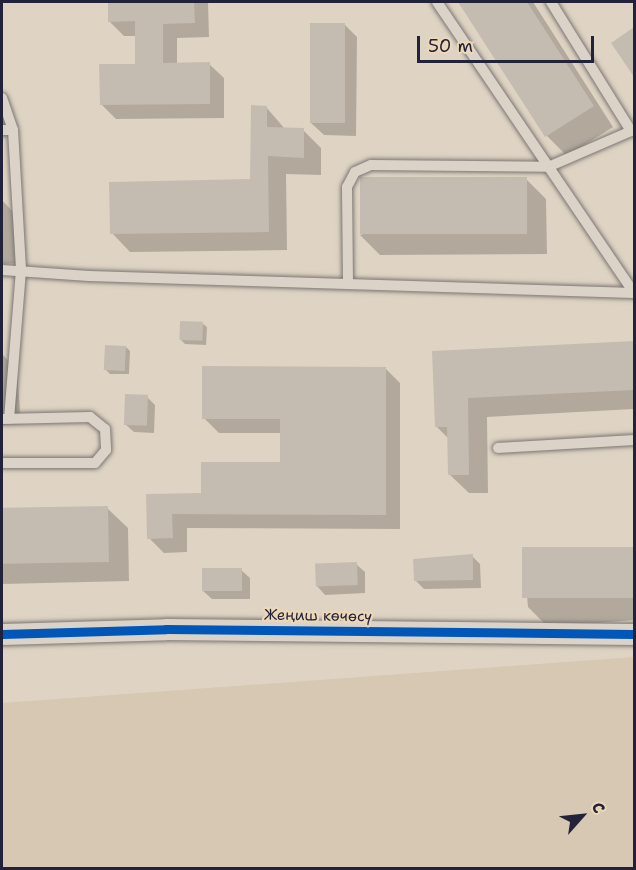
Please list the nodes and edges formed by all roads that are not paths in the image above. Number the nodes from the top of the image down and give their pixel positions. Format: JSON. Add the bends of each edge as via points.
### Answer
{"nodes":[{"id":1,"x":438,"y":2,"type":"edge"},
{"id":2,"x":551,"y":2,"type":"edge"},
{"id":3,"x":2,"y":98,"type":"edge"},
{"id":4,"x":2,"y":130,"type":"edge"},
{"id":5,"x":13,"y":130,"type":"junction"},
{"id":6,"x":633,"y":130,"type":"edge"},
{"id":7,"x":548,"y":167,"type":"junction"},
{"id":8,"x":2,"y":270,"type":"edge"},
{"id":9,"x":21,"y":270,"type":"junction"},
{"id":10,"x":348,"y":284,"type":"junction"},
{"id":11,"x":634,"y":293,"type":"edge"},
{"id":12,"x":5,"y":419,"type":"edge"},
{"id":13,"x":634,"y":440,"type":"edge"},
{"id":14,"x":498,"y":448,"type":"dead end"},
{"id":15,"x":2,"y":464,"type":"edge"},
{"id":16,"x":2,"y":634,"type":"edge"},
{"id":17,"x":634,"y":634,"type":"edge"}],
"edges":[{"from":1,"to":7,"type":"lane"},
{"from":2,"to":6,"type":"lane"},
{"from":3,"to":5,"type":"lane"},
{"from":4,"to":5,"type":"lane"},
{"from":5,"to":9,"type":"lane"},
{"from":6,"to":7,"type":"lane"},
{"from":7,"to":10,"type":"lane","via":[[371,165],[355,172],[347,187]]},
{"from":7,"to":11,"type":"lane"},
{"from":8,"to":9,"type":"lane"},
{"from":9,"to":10,"type":"lane","via":[[89,276]]},
{"from":9,"to":12,"type":"lane"},
{"from":10,"to":11,"type":"lane"},
{"from":12,"to":15,"type":"lane","via":[[90,417],[105,429],[106,450],[95,463]]},
{"from":13,"to":14,"type":"lane"},
{"from":16,"to":17,"type":"street","name":"Жеңиш көчөсү","via":[[166,629]]}]}
